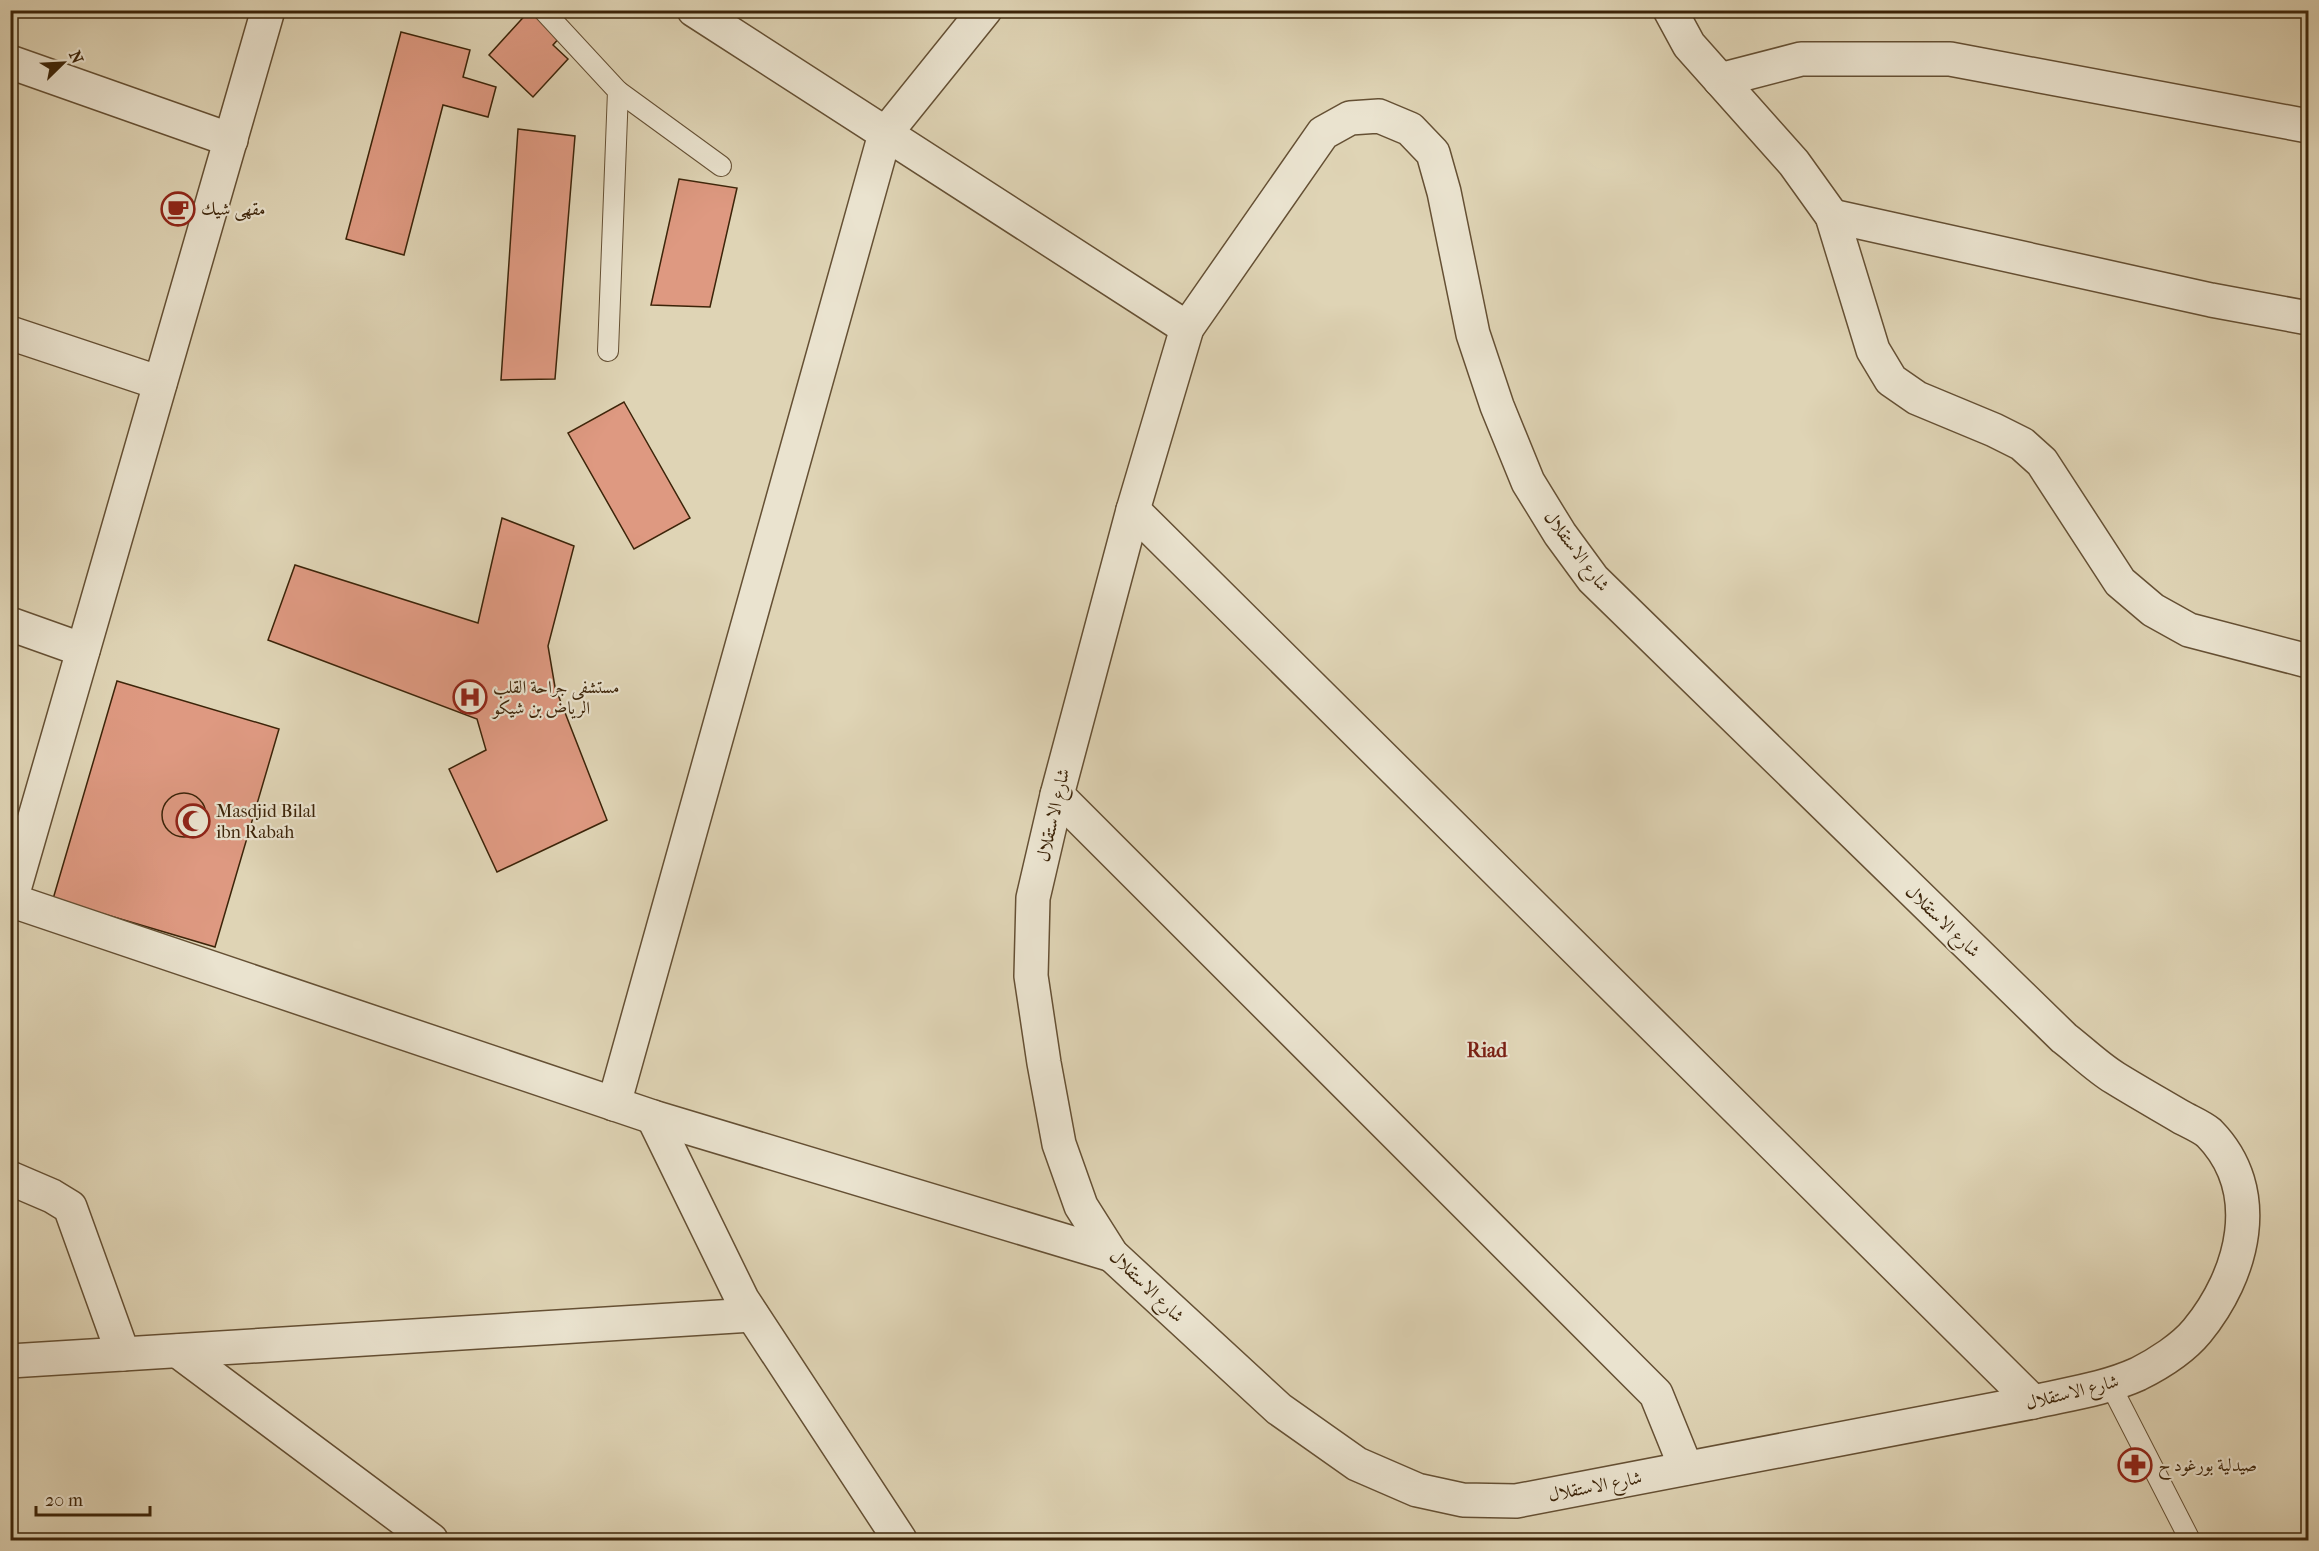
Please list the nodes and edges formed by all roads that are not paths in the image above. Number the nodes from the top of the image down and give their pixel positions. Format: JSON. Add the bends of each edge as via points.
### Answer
{"nodes":[{"id":1,"x":268,"y":10,"type":"edge"},
{"id":2,"x":543,"y":10,"type":"edge"},
{"id":3,"x":694,"y":10,"type":"edge"},
{"id":4,"x":986,"y":10,"type":"edge"},
{"id":5,"x":1670,"y":10,"type":"edge"},
{"id":6,"x":10,"y":62,"type":"edge"},
{"id":7,"x":1720,"y":80,"type":"junction"},
{"id":8,"x":618,"y":91,"type":"junction"},
{"id":9,"x":2308,"y":126,"type":"edge"},
{"id":10,"x":885,"y":134,"type":"junction"},
{"id":11,"x":231,"y":140,"type":"junction"},
{"id":12,"x":721,"y":166,"type":"dead end"},
{"id":13,"x":1832,"y":216,"type":"junction"},
{"id":14,"x":2308,"y":318,"type":"edge"},
{"id":15,"x":1186,"y":328,"type":"junction"},
{"id":16,"x":10,"y":333,"type":"edge"},
{"id":17,"x":608,"y":351,"type":"dead end"},
{"id":18,"x":160,"y":383,"type":"junction"},
{"id":19,"x":1133,"y":510,"type":"junction"},
{"id":20,"x":10,"y":624,"type":"edge"},
{"id":21,"x":83,"y":650,"type":"junction"},
{"id":22,"x":2308,"y":661,"type":"edge"},
{"id":23,"x":1057,"y":795,"type":"junction"},
{"id":24,"x":11,"y":900,"type":"edge"},
{"id":25,"x":614,"y":1104,"type":"junction"},
{"id":26,"x":653,"y":1117,"type":"junction"},
{"id":27,"x":10,"y":1178,"type":"edge"},
{"id":28,"x":1112,"y":1255,"type":"junction"},
{"id":29,"x":752,"y":1315,"type":"junction"},
{"id":30,"x":178,"y":1351,"type":"junction"},
{"id":31,"x":123,"y":1354,"type":"junction"},
{"id":32,"x":10,"y":1361,"type":"edge"},
{"id":33,"x":2110,"y":1384,"type":"junction"},
{"id":34,"x":2033,"y":1402,"type":"junction"},
{"id":35,"x":1686,"y":1468,"type":"junction"},
{"id":36,"x":431,"y":1540,"type":"edge"},
{"id":37,"x":900,"y":1540,"type":"edge"},
{"id":38,"x":2190,"y":1540,"type":"edge"}],
"edges":[{"from":1,"to":11,"type":"street"},
{"from":2,"to":8,"type":"lane"},
{"from":3,"to":10,"type":"street"},
{"from":4,"to":10,"type":"street"},
{"from":5,"to":7,"type":"street","via":[[1689,45]]},
{"from":6,"to":11,"type":"street"},
{"from":7,"to":9,"type":"street","via":[[1801,59],[1950,59]]},
{"from":7,"to":13,"type":"street","via":[[1794,163]]},
{"from":8,"to":12,"type":"lane"},
{"from":8,"to":17,"type":"lane"},
{"from":10,"to":15,"type":"street"},
{"from":10,"to":25,"type":"street"},
{"from":11,"to":18,"type":"street"},
{"from":13,"to":14,"type":"street"},
{"from":13,"to":22,"type":"street","via":[[1873,350],[1891,380],[1917,398],[2022,444],[2042,462],[2120,582],[2153,610],[2189,630]]},
{"from":15,"to":19,"type":"street","name":"شارع الاستقلال"},
{"from":15,"to":33,"type":"street","name":"شارع الاستقلال","via":[[1323,133],[1350,118],[1378,117],[1410,129],[1433,153],[1473,334],[1497,406],[1528,482],[1593,579],[2064,1038],[2112,1076],[2208,1132],[2229,1160],[2244,1199],[2244,1227],[2221,1298],[2195,1333],[2166,1357]]},
{"from":16,"to":18,"type":"street"},
{"from":18,"to":21,"type":"street"},
{"from":19,"to":23,"type":"street","name":"شارع الاستقلال"},
{"from":19,"to":34,"type":"street"},
{"from":20,"to":21,"type":"street"},
{"from":21,"to":24,"type":"street"},
{"from":23,"to":28,"type":"street","name":"شارع الاستقلال","via":[[1033,898],[1031,976],[1059,1144],[1081,1206]]},
{"from":23,"to":35,"type":"street","via":[[1656,1394]]},
{"from":24,"to":25,"type":"street"},
{"from":25,"to":26,"type":"street"},
{"from":26,"to":28,"type":"street"},
{"from":26,"to":29,"type":"street"},
{"from":27,"to":31,"type":"street","via":[[70,1207]]},
{"from":28,"to":35,"type":"street","name":"شارع الاستقلال","via":[[1279,1409],[1357,1464],[1417,1490],[1463,1500],[1516,1501]]},
{"from":29,"to":30,"type":"street"},
{"from":29,"to":37,"type":"street"},
{"from":30,"to":31,"type":"street"},
{"from":30,"to":36,"type":"street"},
{"from":31,"to":32,"type":"street"},
{"from":33,"to":34,"type":"street","name":"شارع الاستقلال"},
{"from":33,"to":38,"type":"lane"},
{"from":34,"to":35,"type":"street","name":"شارع الاستقلال"}]}
